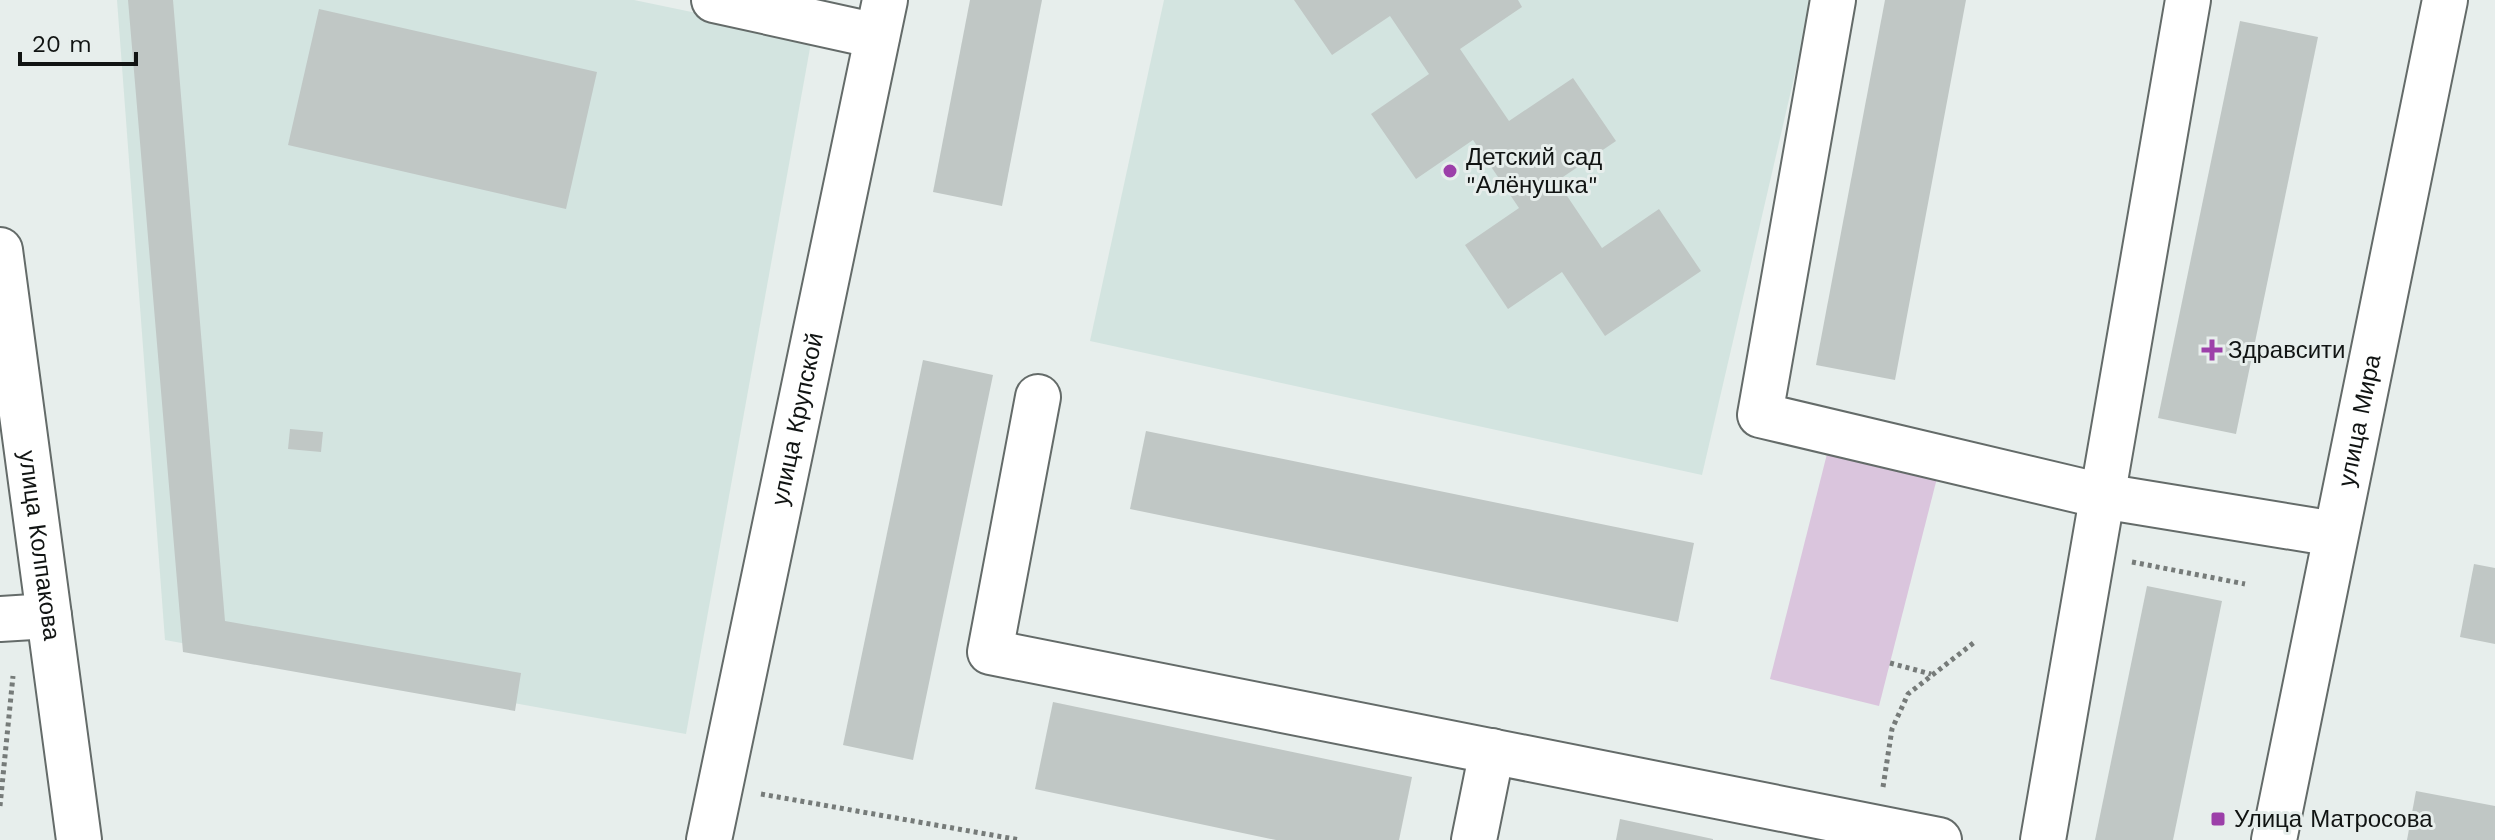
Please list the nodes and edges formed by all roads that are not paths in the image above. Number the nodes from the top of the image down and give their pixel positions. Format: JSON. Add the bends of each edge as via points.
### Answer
{"nodes":[{"id":1,"x":714,"y":0,"type":"edge"},
{"id":2,"x":1833,"y":0,"type":"edge"},
{"id":3,"x":2188,"y":0,"type":"edge"},
{"id":4,"x":2445,"y":0,"type":"edge"},
{"id":5,"x":881,"y":18,"type":"edge"},
{"id":6,"x":0,"y":250,"type":"edge"},
{"id":7,"x":1038,"y":397,"type":"dead end"},
{"id":8,"x":2102,"y":496,"type":"junction"},
{"id":9,"x":2335,"y":534,"type":"junction"},
{"id":10,"x":49,"y":616,"type":"junction"},
{"id":11,"x":0,"y":619,"type":"edge"},
{"id":12,"x":1492,"y":751,"type":"junction"},
{"id":13,"x":79,"y":840,"type":"edge"},
{"id":14,"x":709,"y":840,"type":"edge"},
{"id":15,"x":1474,"y":840,"type":"edge"},
{"id":16,"x":1939,"y":840,"type":"edge"},
{"id":17,"x":2043,"y":840,"type":"edge"},
{"id":18,"x":2274,"y":840,"type":"edge"}],
"edges":[{"from":1,"to":5,"type":"street"},
{"from":2,"to":8,"type":"street","via":[[1760,415]]},
{"from":3,"to":8,"type":"street"},
{"from":4,"to":9,"type":"street","name":"улица Мира"},
{"from":5,"to":14,"type":"street","name":"улица Крупской"},
{"from":6,"to":10,"type":"street","name":"улица Колпакова"},
{"from":7,"to":12,"type":"street","via":[[990,652]]},
{"from":8,"to":9,"type":"street"},
{"from":8,"to":17,"type":"street"},
{"from":9,"to":18,"type":"street","name":"улица Мира"},
{"from":10,"to":11,"type":"street"},
{"from":10,"to":13,"type":"street","name":"улица Колпакова"},
{"from":12,"to":15,"type":"street"},
{"from":12,"to":16,"type":"street"}]}
